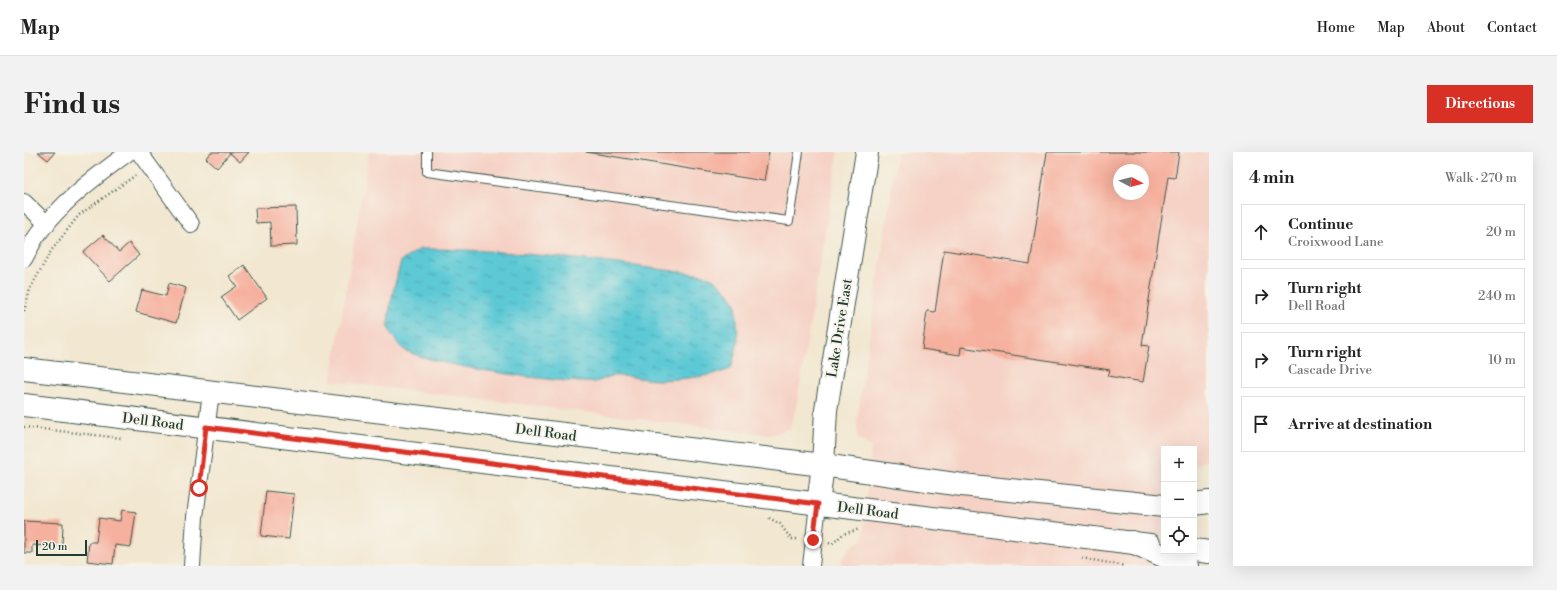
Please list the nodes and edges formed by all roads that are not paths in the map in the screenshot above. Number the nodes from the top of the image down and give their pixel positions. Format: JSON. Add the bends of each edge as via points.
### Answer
{"nodes":[{"id":1,"x":130,"y":152,"type":"edge"},
{"id":2,"x":139,"y":152,"type":"edge"},
{"id":3,"x":427,"y":152,"type":"edge"},
{"id":4,"x":799,"y":152,"type":"edge"},
{"id":5,"x":867,"y":152,"type":"edge"},
{"id":6,"x":24,"y":202,"type":"edge"},
{"id":7,"x":47,"y":224,"type":"junction"},
{"id":8,"x":191,"y":224,"type":"dead end"},
{"id":9,"x":24,"y":259,"type":"edge"},
{"id":10,"x":24,"y":369,"type":"edge"},
{"id":11,"x":210,"y":392,"type":"junction"},
{"id":12,"x":24,"y":405,"type":"edge"},
{"id":13,"x":206,"y":427,"type":"junction"},
{"id":14,"x":823,"y":465,"type":"junction"},
{"id":15,"x":1209,"y":502,"type":"edge"},
{"id":16,"x":818,"y":504,"type":"junction"},
{"id":17,"x":1197,"y":504,"type":"edge"},
{"id":18,"x":1161,"y":506,"type":"edge"},
{"id":19,"x":1197,"y":509,"type":"edge"},
{"id":20,"x":1209,"y":511,"type":"edge"},
{"id":21,"x":1132,"y":542,"type":"junction"},
{"id":22,"x":1161,"y":546,"type":"edge"},
{"id":23,"x":1197,"y":550,"type":"edge"},
{"id":24,"x":1209,"y":552,"type":"edge"},
{"id":25,"x":192,"y":566,"type":"edge"},
{"id":26,"x":811,"y":566,"type":"edge"},
{"id":27,"x":1186,"y":566,"type":"edge"}],
"edges":[{"from":1,"to":7,"type":"street","via":[[92,180]]},
{"from":2,"to":8,"type":"street"},
{"from":3,"to":4,"type":"lane","via":[[427,172],[789,220]]},
{"from":5,"to":14,"type":"main road","name":"Lake Drive East","via":[[826,410]]},
{"from":6,"to":7,"type":"street"},
{"from":7,"to":9,"type":"street"},
{"from":10,"to":11,"type":"main road","name":"Dell Road"},
{"from":11,"to":13,"type":"street"},
{"from":11,"to":14,"type":"main road","name":"Dell Road"},
{"from":12,"to":13,"type":"main road","name":"Dell Road"},
{"from":13,"to":16,"type":"main road","name":"Dell Road"},
{"from":13,"to":25,"type":"street"},
{"from":14,"to":16,"type":"main road","name":"Lake Drive East"},
{"from":14,"to":18,"type":"main road","name":"Dell Road","via":[[962,484]]},
{"from":15,"to":17,"type":"main road"},
{"from":16,"to":21,"type":"main road","name":"Dell Road"},
{"from":16,"to":26,"type":"street"},
{"from":19,"to":20,"type":"main road"},
{"from":21,"to":22,"type":"main road","name":"Dell Road"},
{"from":21,"to":27,"type":"main road"},
{"from":23,"to":24,"type":"main road"}]}
